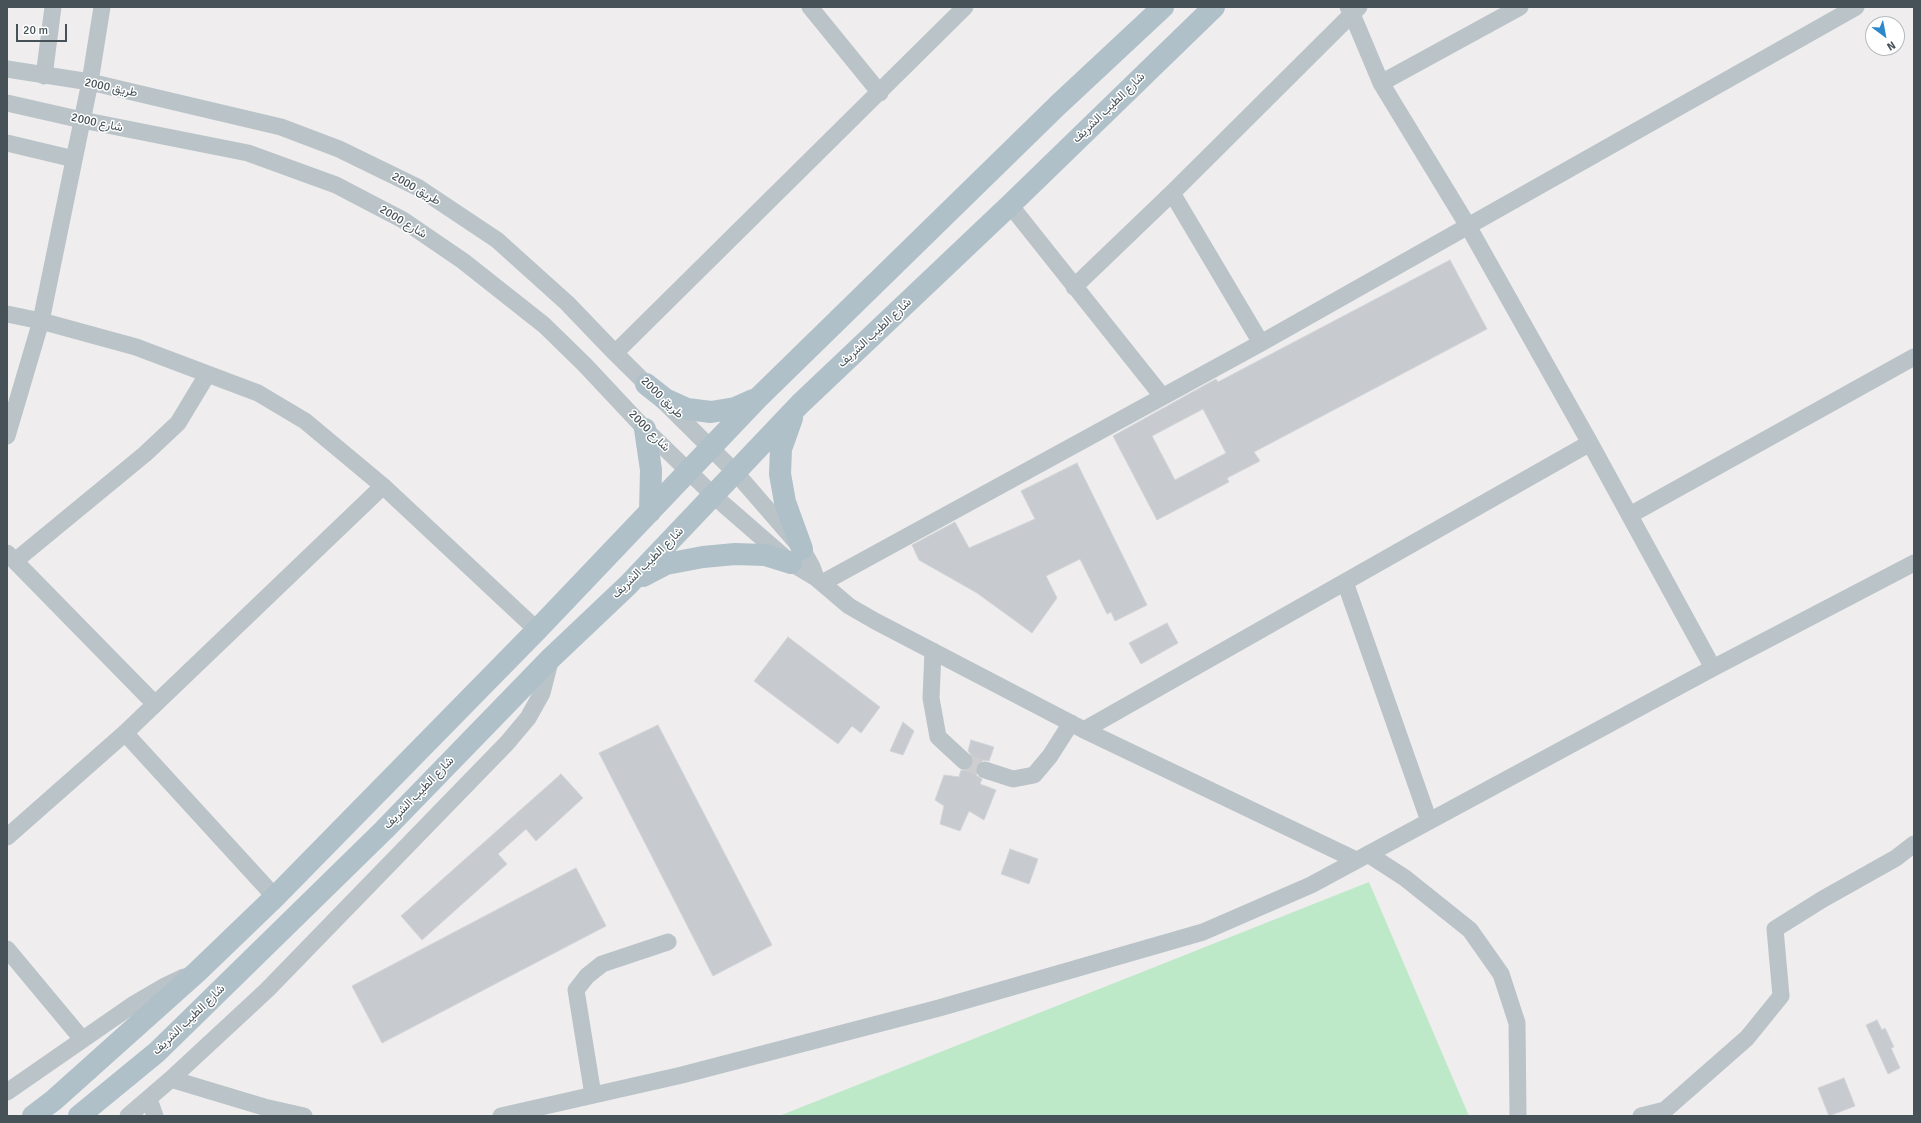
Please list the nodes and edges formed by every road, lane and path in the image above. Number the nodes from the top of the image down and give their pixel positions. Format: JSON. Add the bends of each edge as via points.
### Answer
{"nodes":[{"id":1,"x":50,"y":7,"type":"edge"},
{"id":2,"x":102,"y":7,"type":"edge"},
{"id":3,"x":810,"y":7,"type":"edge"},
{"id":4,"x":965,"y":7,"type":"edge"},
{"id":5,"x":1163,"y":7,"type":"edge"},
{"id":6,"x":1214,"y":7,"type":"edge"},
{"id":7,"x":1520,"y":7,"type":"edge"},
{"id":8,"x":1856,"y":7,"type":"edge"},
{"id":9,"x":1353,"y":9,"type":"edge"},
{"id":10,"x":7,"y":69,"type":"edge"},
{"id":11,"x":44,"y":76,"type":"junction"},
{"id":12,"x":90,"y":82,"type":"junction"},
{"id":13,"x":1381,"y":83,"type":"junction"},
{"id":14,"x":880,"y":93,"type":"junction"},
{"id":15,"x":7,"y":102,"type":"edge"},
{"id":16,"x":82,"y":120,"type":"junction"},
{"id":17,"x":7,"y":143,"type":"edge"},
{"id":18,"x":74,"y":159,"type":"junction"},
{"id":19,"x":1172,"y":193,"type":"junction"},
{"id":20,"x":1010,"y":206,"type":"junction"},
{"id":21,"x":1468,"y":226,"type":"junction"},
{"id":22,"x":1074,"y":286,"type":"junction"},
{"id":23,"x":7,"y":314,"type":"edge"},
{"id":24,"x":40,"y":321,"type":"junction"},
{"id":25,"x":1261,"y":343,"type":"junction"},
{"id":26,"x":615,"y":353,"type":"junction"},
{"id":27,"x":1914,"y":357,"type":"edge"},
{"id":28,"x":207,"y":375,"type":"junction"},
{"id":29,"x":646,"y":384,"type":"junction"},
{"id":30,"x":1162,"y":396,"type":"junction"},
{"id":31,"x":758,"y":398,"type":"junction"},
{"id":32,"x":800,"y":404,"type":"junction"},
{"id":33,"x":645,"y":429,"type":"junction"},
{"id":34,"x":7,"y":436,"type":"edge"},
{"id":35,"x":1590,"y":443,"type":"junction"},
{"id":36,"x":711,"y":447,"type":"junction"},
{"id":37,"x":689,"y":470,"type":"junction"},
{"id":38,"x":736,"y":473,"type":"junction"},
{"id":39,"x":383,"y":486,"type":"junction"},
{"id":40,"x":714,"y":496,"type":"junction"},
{"id":41,"x":650,"y":512,"type":"junction"},
{"id":42,"x":1630,"y":515,"type":"junction"},
{"id":43,"x":796,"y":556,"type":"junction"},
{"id":44,"x":11,"y":557,"type":"edge"},
{"id":45,"x":1914,"y":563,"type":"edge"},
{"id":46,"x":819,"y":581,"type":"junction"},
{"id":47,"x":1345,"y":582,"type":"junction"},
{"id":48,"x":628,"y":585,"type":"junction"},
{"id":49,"x":537,"y":630,"type":"junction"},
{"id":50,"x":933,"y":651,"type":"junction"},
{"id":51,"x":551,"y":658,"type":"junction"},
{"id":52,"x":1713,"y":668,"type":"junction"},
{"id":53,"x":156,"y":704,"type":"junction"},
{"id":54,"x":1078,"y":727,"type":"junction"},
{"id":55,"x":125,"y":733,"type":"junction"},
{"id":56,"x":964,"y":761,"type":"tunnel mouth"},
{"id":57,"x":986,"y":770,"type":"tunnel mouth"},
{"id":58,"x":1429,"y":821,"type":"junction"},
{"id":59,"x":7,"y":837,"type":"edge"},
{"id":60,"x":1914,"y":844,"type":"edge"},
{"id":61,"x":1362,"y":857,"type":"junction"},
{"id":62,"x":275,"y":897,"type":"junction"},
{"id":63,"x":668,"y":942,"type":"dead end"},
{"id":64,"x":7,"y":949,"type":"edge"},
{"id":65,"x":197,"y":972,"type":"junction"},
{"id":66,"x":82,"y":1039,"type":"junction"},
{"id":67,"x":171,"y":1079,"type":"junction"},
{"id":68,"x":7,"y":1092,"type":"edge"},
{"id":69,"x":593,"y":1095,"type":"junction"},
{"id":70,"x":149,"y":1099,"type":"junction"},
{"id":71,"x":560,"y":1109,"type":"edge"},
{"id":72,"x":33,"y":1116,"type":"edge"},
{"id":73,"x":79,"y":1116,"type":"edge"},
{"id":74,"x":128,"y":1116,"type":"edge"},
{"id":75,"x":155,"y":1116,"type":"edge"},
{"id":76,"x":304,"y":1116,"type":"edge"},
{"id":77,"x":501,"y":1116,"type":"edge"},
{"id":78,"x":1518,"y":1116,"type":"edge"},
{"id":79,"x":1641,"y":1116,"type":"edge"}],
"edges":[{"from":1,"to":11,"type":"street"},
{"from":2,"to":12,"type":"street"},
{"from":3,"to":14,"type":"street"},
{"from":4,"to":14,"type":"street"},
{"from":5,"to":31,"type":"main road","via":[[1058,105]]},
{"from":6,"to":20,"type":"main road","name":"شارع الطيب الشريف"},
{"from":7,"to":13,"type":"street"},
{"from":8,"to":21,"type":"street"},
{"from":9,"to":13,"type":"street"},
{"from":9,"to":19,"type":"street"},
{"from":10,"to":11,"type":"street","name":"طريق 2000"},
{"from":11,"to":12,"type":"street","name":"طريق 2000"},
{"from":12,"to":16,"type":"street"},
{"from":12,"to":26,"type":"street","name":"طريق 2000","via":[[281,127],[339,150],[419,188],[497,240],[567,303]]},
{"from":13,"to":21,"type":"street"},
{"from":14,"to":26,"type":"street"},
{"from":15,"to":16,"type":"street","name":"شارع 2000"},
{"from":16,"to":18,"type":"street"},
{"from":16,"to":33,"type":"street","name":"شارع 2000","via":[[248,153],[336,185],[403,220],[463,261],[544,325]]},
{"from":17,"to":18,"type":"street"},
{"from":18,"to":24,"type":"street"},
{"from":19,"to":22,"type":"street"},
{"from":19,"to":25,"type":"street"},
{"from":20,"to":22,"type":"street"},
{"from":20,"to":32,"type":"main road","name":"شارع الطيب الشريف"},
{"from":21,"to":25,"type":"street"},
{"from":21,"to":35,"type":"street"},
{"from":22,"to":30,"type":"street"},
{"from":23,"to":24,"type":"street"},
{"from":24,"to":28,"type":"street","via":[[136,347]]},
{"from":24,"to":34,"type":"street"},
{"from":25,"to":30,"type":"street"},
{"from":26,"to":29,"type":"street","name":"طريق 2000"},
{"from":27,"to":42,"type":"street"},
{"from":28,"to":39,"type":"street","via":[[258,393],[304,421]]},
{"from":28,"to":44,"type":"street","via":[[178,423],[145,454]]},
{"from":29,"to":31,"type":"main road","via":[[665,399],[687,409],[711,412],[735,408]]},
{"from":29,"to":36,"type":"street","name":"طريق 2000"},
{"from":30,"to":46,"type":"street"},
{"from":31,"to":36,"type":"main road"},
{"from":32,"to":38,"type":"main road","name":"شارع الطيب الشريف"},
{"from":32,"to":43,"type":"main road","via":[[785,434],[781,449],[780,474]]},
{"from":33,"to":37,"type":"street","name":"شارع 2000"},
{"from":33,"to":41,"type":"main road","via":[[650,470]]},
{"from":35,"to":42,"type":"street"},
{"from":35,"to":47,"type":"street"},
{"from":36,"to":37,"type":"main road"},
{"from":36,"to":38,"type":"street","name":"طريق 2000"},
{"from":37,"to":40,"type":"street","name":"شارع 2000"},
{"from":37,"to":41,"type":"main road"},
{"from":38,"to":40,"type":"main road","name":"شارع الطيب الشريف"},
{"from":38,"to":43,"type":"street","name":"طريق 2000"},
{"from":39,"to":49,"type":"street"},
{"from":39,"to":53,"type":"street"},
{"from":40,"to":43,"type":"street","name":"شارع 2000"},
{"from":40,"to":48,"type":"main road","name":"شارع الطيب الشريف"},
{"from":41,"to":49,"type":"main road"},
{"from":42,"to":52,"type":"street"},
{"from":43,"to":46,"type":"street"},
{"from":43,"to":48,"type":"main road","via":[[735,554],[703,557],[666,564]]},
{"from":44,"to":53,"type":"street"},
{"from":45,"to":52,"type":"street"},
{"from":46,"to":50,"type":"street","via":[[849,606],[875,622]]},
{"from":47,"to":54,"type":"street"},
{"from":47,"to":58,"type":"street"},
{"from":48,"to":51,"type":"main road","name":"شارع الطيب الشريف"},
{"from":49,"to":62,"type":"main road"},
{"from":50,"to":54,"type":"street"},
{"from":50,"to":56,"type":"street","via":[[931,698],[938,737]]},
{"from":51,"to":67,"type":"street","via":[[542,693],[528,718],[507,743],[267,990]]},
{"from":51,"to":73,"type":"main road","name":"شارع الطيب الشريف","via":[[384,830],[158,1052]]},
{"from":52,"to":58,"type":"street"},
{"from":53,"to":55,"type":"street"},
{"from":54,"to":57,"type":"street","via":[[1034,775],[1013,779]]},
{"from":54,"to":61,"type":"street"},
{"from":55,"to":59,"type":"street"},
{"from":55,"to":62,"type":"street"},
{"from":58,"to":61,"type":"street"},
{"from":60,"to":79,"type":"street","via":[[1896,858],[1823,899],[1775,930],[1781,996],[1747,1038],[1665,1110]]},
{"from":61,"to":69,"type":"street","via":[[1311,885],[1204,932],[939,1008],[689,1074]]},
{"from":61,"to":78,"type":"street","via":[[1405,878],[1470,930],[1501,974],[1517,1023]]},
{"from":62,"to":65,"type":"main road"},
{"from":63,"to":69,"type":"street","via":[[602,964],[576,990]]},
{"from":64,"to":66,"type":"street"},
{"from":65,"to":66,"type":"street","via":[[158,990]]},
{"from":65,"to":72,"type":"main road"},
{"from":66,"to":68,"type":"street"},
{"from":67,"to":70,"type":"street"},
{"from":67,"to":76,"type":"street","via":[[264,1107]]},
{"from":69,"to":71,"type":"street"},
{"from":70,"to":74,"type":"street"},
{"from":70,"to":75,"type":"street"},
{"from":71,"to":77,"type":"street"}]}
